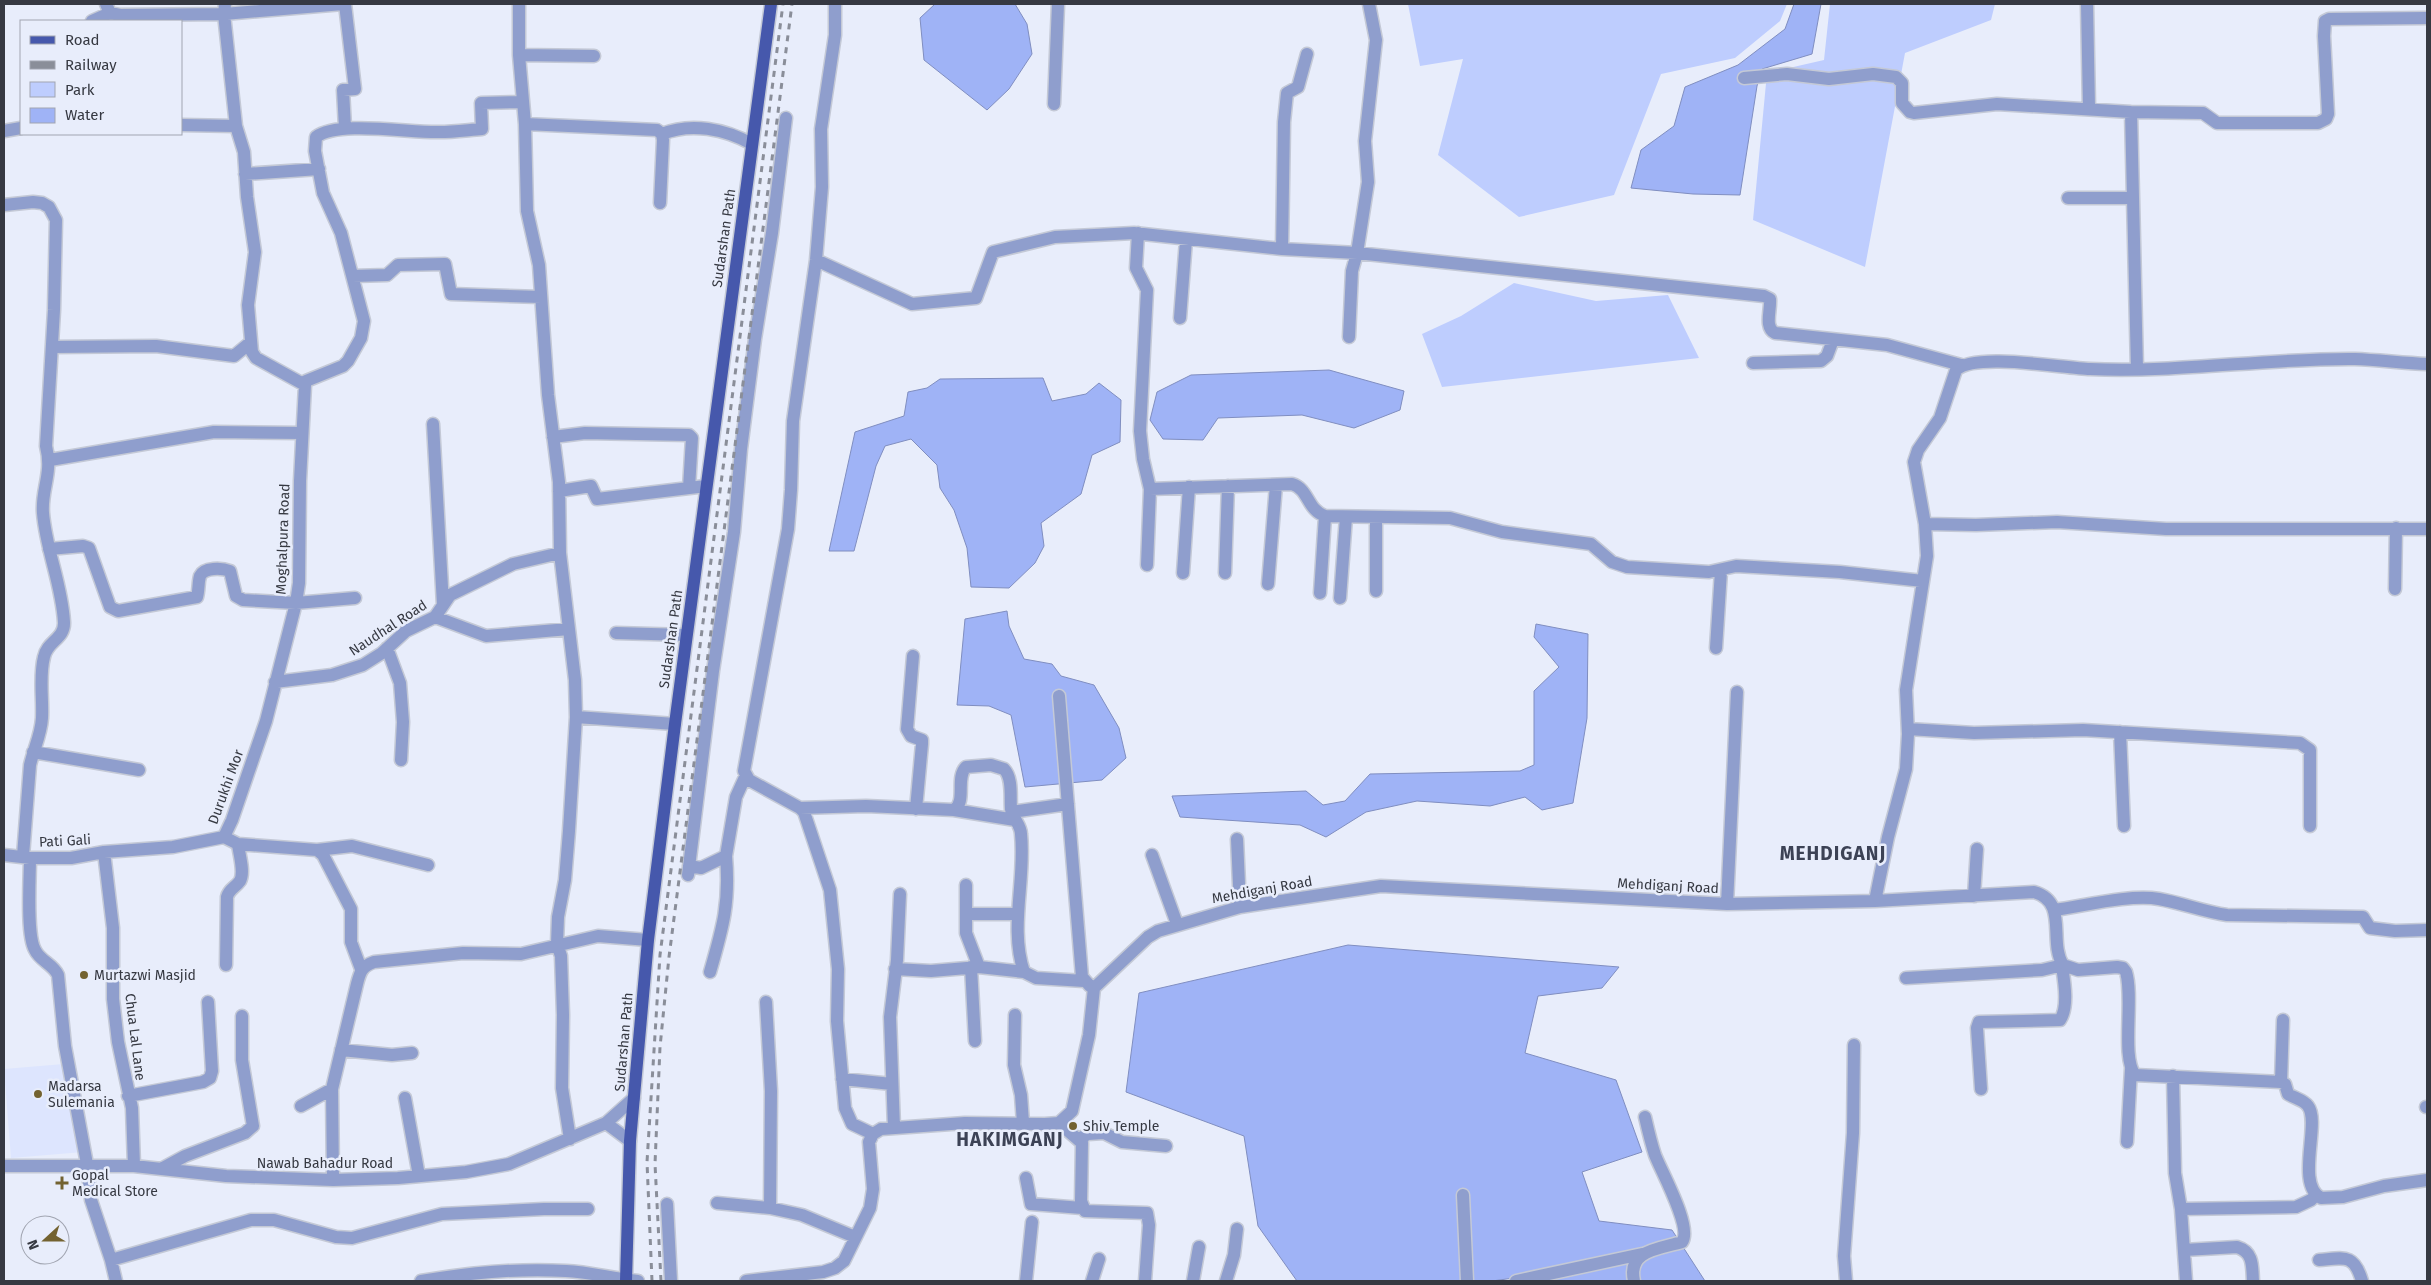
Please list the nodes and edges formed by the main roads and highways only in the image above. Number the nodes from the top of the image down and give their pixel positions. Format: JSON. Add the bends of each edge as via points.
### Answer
{"nodes":[{"id":1,"x":771,"y":4,"type":"edge"},
{"id":2,"x":630,"y":1281,"type":"edge"}],
"edges":[{"from":1,"to":2,"type":"main road","name":"Sudarshan Path","via":[[648,940],[630,1141]]}]}
